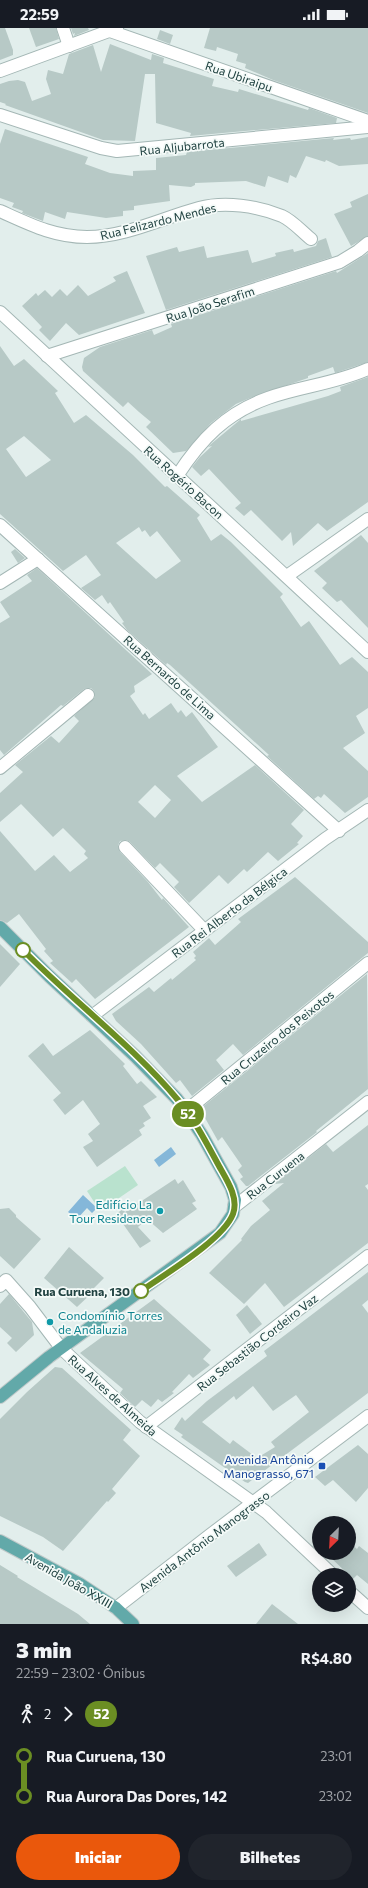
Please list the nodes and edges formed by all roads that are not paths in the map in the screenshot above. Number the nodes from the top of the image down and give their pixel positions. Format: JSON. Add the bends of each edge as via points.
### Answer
{"nodes":[{"id":1,"x":63,"y":28,"type":"edge"},
{"id":2,"x":114,"y":30,"type":"edge"},
{"id":3,"x":69,"y":46,"type":"junction"},
{"id":4,"x":0,"y":71,"type":"edge"},
{"id":5,"x":0,"y":115,"type":"edge"},
{"id":6,"x":368,"y":121,"type":"edge"},
{"id":7,"x":368,"y":128,"type":"edge"},
{"id":8,"x":0,"y":211,"type":"edge"},
{"id":9,"x":311,"y":239,"type":"dead end"},
{"id":10,"x":368,"y":243,"type":"edge"},
{"id":11,"x":0,"y":312,"type":"edge"},
{"id":12,"x":47,"y":356,"type":"junction"},
{"id":13,"x":368,"y":369,"type":"edge"},
{"id":14,"x":177,"y":476,"type":"junction"},
{"id":15,"x":368,"y":518,"type":"edge"},
{"id":16,"x":0,"y":525,"type":"edge"},
{"id":17,"x":38,"y":559,"type":"junction"},
{"id":18,"x":287,"y":576,"type":"junction"},
{"id":19,"x":0,"y":583,"type":"edge"},
{"id":20,"x":368,"y":651,"type":"edge"},
{"id":21,"x":88,"y":695,"type":"dead end"},
{"id":22,"x":0,"y":768,"type":"edge"},
{"id":23,"x":368,"y":810,"type":"edge"},
{"id":24,"x":339,"y":830,"type":"junction"},
{"id":25,"x":125,"y":847,"type":"dead end"},
{"id":26,"x":0,"y":927,"type":"edge"},
{"id":27,"x":204,"y":930,"type":"junction"},
{"id":28,"x":368,"y":963,"type":"edge"},
{"id":29,"x":92,"y":1016,"type":"junction"},
{"id":30,"x":368,"y":1102,"type":"edge"},
{"id":31,"x":186,"y":1111,"type":"junction"},
{"id":32,"x":234,"y":1207,"type":"junction"},
{"id":33,"x":368,"y":1256,"type":"edge"},
{"id":34,"x":0,"y":1286,"type":"edge"},
{"id":35,"x":61,"y":1348,"type":"junction"},
{"id":36,"x":0,"y":1397,"type":"edge"},
{"id":37,"x":368,"y":1416,"type":"edge"},
{"id":38,"x":146,"y":1427,"type":"junction"},
{"id":39,"x":254,"y":1503,"type":"junction"},
{"id":40,"x":0,"y":1541,"type":"edge"},
{"id":41,"x":326,"y":1568,"type":"edge"},
{"id":42,"x":356,"y":1597,"type":"edge"},
{"id":43,"x":116,"y":1608,"type":"junction"},
{"id":44,"x":368,"y":1608,"type":"edge"},
{"id":45,"x":133,"y":1624,"type":"edge"}],
"edges":[{"from":1,"to":3,"type":"street"},
{"from":2,"to":3,"type":"street"},
{"from":2,"to":6,"type":"street","name":"Rua Ubiraipu"},
{"from":3,"to":4,"type":"street"},
{"from":5,"to":7,"type":"street","name":"Rua Aljubarrota","via":[[116,151]]},
{"from":8,"to":9,"type":"street","name":"Rua Felizardo Mendes","via":[[54,234],[88,237],[142,227],[200,208],[237,205],[283,216]]},
{"from":10,"to":12,"type":"street","name":"Rua João Serafim","via":[[340,262]]},
{"from":11,"to":12,"type":"street","name":"Rua Rogério Bacon"},
{"from":12,"to":14,"type":"street","name":"Rua Rogério Bacon"},
{"from":13,"to":14,"type":"street","via":[[333,382],[270,398],[236,412],[193,450]]},
{"from":14,"to":18,"type":"street","name":"Rua Rogério Bacon"},
{"from":15,"to":18,"type":"street"},
{"from":16,"to":17,"type":"street","name":"Rua Bernardo de Lima"},
{"from":17,"to":19,"type":"street"},
{"from":17,"to":24,"type":"street","name":"Rua Bernardo de Lima"},
{"from":18,"to":20,"type":"street","name":"Rua Rogério Bacon"},
{"from":21,"to":22,"type":"street"},
{"from":23,"to":24,"type":"street","name":"Rua Rei Alberto da Bélgica"},
{"from":24,"to":27,"type":"street","name":"Rua Rei Alberto da Bélgica"},
{"from":25,"to":27,"type":"street"},
{"from":26,"to":29,"type":"main road"},
{"from":27,"to":29,"type":"street","name":"Rua Rei Alberto da Bélgica"},
{"from":28,"to":31,"type":"street","name":"Rua Cruzeiro dos Peixotos"},
{"from":29,"to":31,"type":"main road","via":[[178,1099]]},
{"from":30,"to":32,"type":"street","name":"Rua Curuena"},
{"from":31,"to":32,"type":"main road","via":[[231,1187],[235,1200]]},
{"from":32,"to":35,"type":"main road","name":"Rua Curuena","via":[[233,1214],[220,1233]]},
{"from":33,"to":38,"type":"street","name":"Rua Sebastião Cordeiro Vaz"},
{"from":34,"to":35,"type":"street","name":"Rua Alves de Almeida","via":[[6,1280]]},
{"from":35,"to":36,"type":"main road","name":"Rua Curuena"},
{"from":35,"to":38,"type":"street","name":"Rua Alves de Almeida"},
{"from":37,"to":39,"type":"street","name":"Avenida Antônio Manograsso"},
{"from":38,"to":39,"type":"street","name":"Rua Alves de Almeida"},
{"from":39,"to":41,"type":"street","name":"Rua Alves de Almeida"},
{"from":39,"to":43,"type":"street","name":"Avenida Antônio Manograsso"},
{"from":40,"to":43,"type":"main road","name":"Avenida João XXIII","via":[[80,1584]]},
{"from":42,"to":44,"type":"street"},
{"from":43,"to":45,"type":"main road","name":"Avenida João XXIII"}]}
